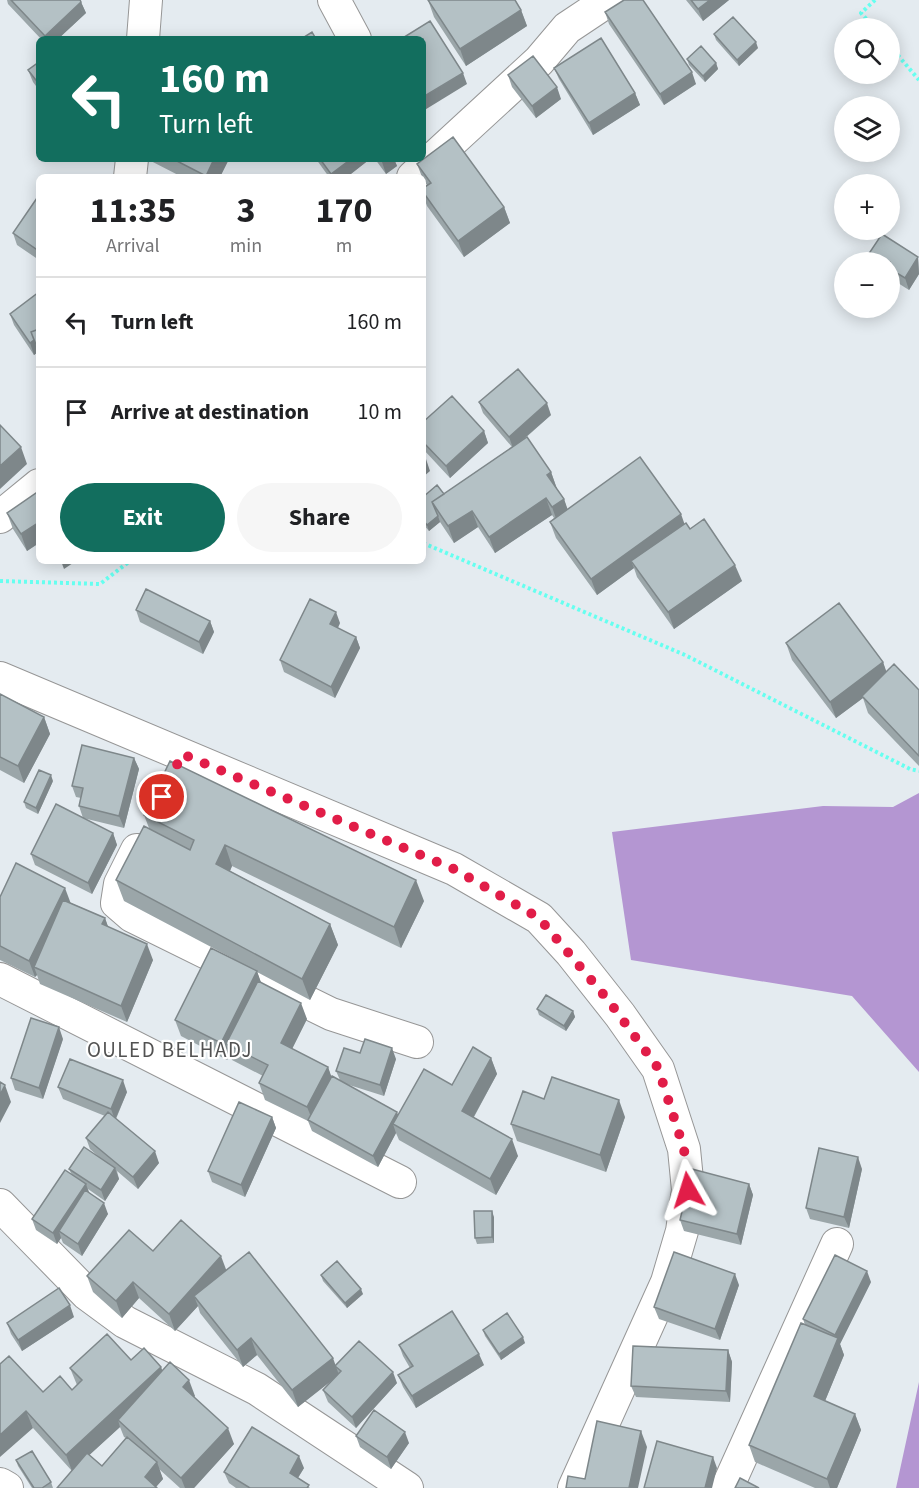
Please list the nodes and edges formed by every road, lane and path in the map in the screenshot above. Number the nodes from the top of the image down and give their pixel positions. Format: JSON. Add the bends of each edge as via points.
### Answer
{"nodes":[{"id":1,"x":147,"y":0,"type":"edge"},
{"id":2,"x":334,"y":0,"type":"edge"},
{"id":3,"x":609,"y":0,"type":"edge"},
{"id":4,"x":875,"y":0,"type":"edge"},
{"id":5,"x":865,"y":18,"type":"edge"},
{"id":6,"x":143,"y":36,"type":"edge"},
{"id":7,"x":353,"y":36,"type":"edge"},
{"id":8,"x":900,"y":58,"type":"edge"},
{"id":9,"x":919,"y":80,"type":"edge"},
{"id":10,"x":426,"y":162,"type":"edge"},
{"id":11,"x":36,"y":487,"type":"edge"},
{"id":12,"x":0,"y":517,"type":"edge"},
{"id":13,"x":426,"y":544,"type":"edge"},
{"id":14,"x":126,"y":564,"type":"edge"},
{"id":15,"x":0,"y":581,"type":"edge"},
{"id":16,"x":0,"y":678,"type":"edge"},
{"id":17,"x":919,"y":771,"type":"edge"},
{"id":18,"x":148,"y":828,"type":"edge"},
{"id":19,"x":0,"y":978,"type":"edge"},
{"id":20,"x":417,"y":1042,"type":"dead end"},
{"id":21,"x":400,"y":1182,"type":"dead end"},
{"id":22,"x":0,"y":1205,"type":"edge"},
{"id":23,"x":837,"y":1244,"type":"dead end"},
{"id":24,"x":0,"y":1484,"type":"edge"},
{"id":25,"x":7,"y":1488,"type":"edge"},
{"id":26,"x":407,"y":1488,"type":"edge"},
{"id":27,"x":573,"y":1488,"type":"edge"},
{"id":28,"x":727,"y":1488,"type":"edge"}],
"edges":[{"from":1,"to":6,"type":"street"},
{"from":2,"to":7,"type":"street"},
{"from":3,"to":10,"type":"street","via":[[567,28],[539,61]]},
{"from":4,"to":5,"type":"path","via":[[861,13]]},
{"from":8,"to":9,"type":"path"},
{"from":11,"to":12,"type":"street"},
{"from":13,"to":17,"type":"path","via":[[685,655],[910,770]]},
{"from":14,"to":15,"type":"path","via":[[100,584]]},
{"from":16,"to":27,"type":"street","via":[[177,765],[454,869],[539,918],[658,1068],[684,1149],[688,1190],[682,1231],[667,1282]]},
{"from":18,"to":20,"type":"street","via":[[120,884],[117,903],[132,916],[331,1014]]},
{"from":19,"to":21,"type":"street"},
{"from":22,"to":26,"type":"street","via":[[87,1294],[125,1322],[256,1389]]},
{"from":23,"to":28,"type":"street"},
{"from":24,"to":25,"type":"street"}]}
